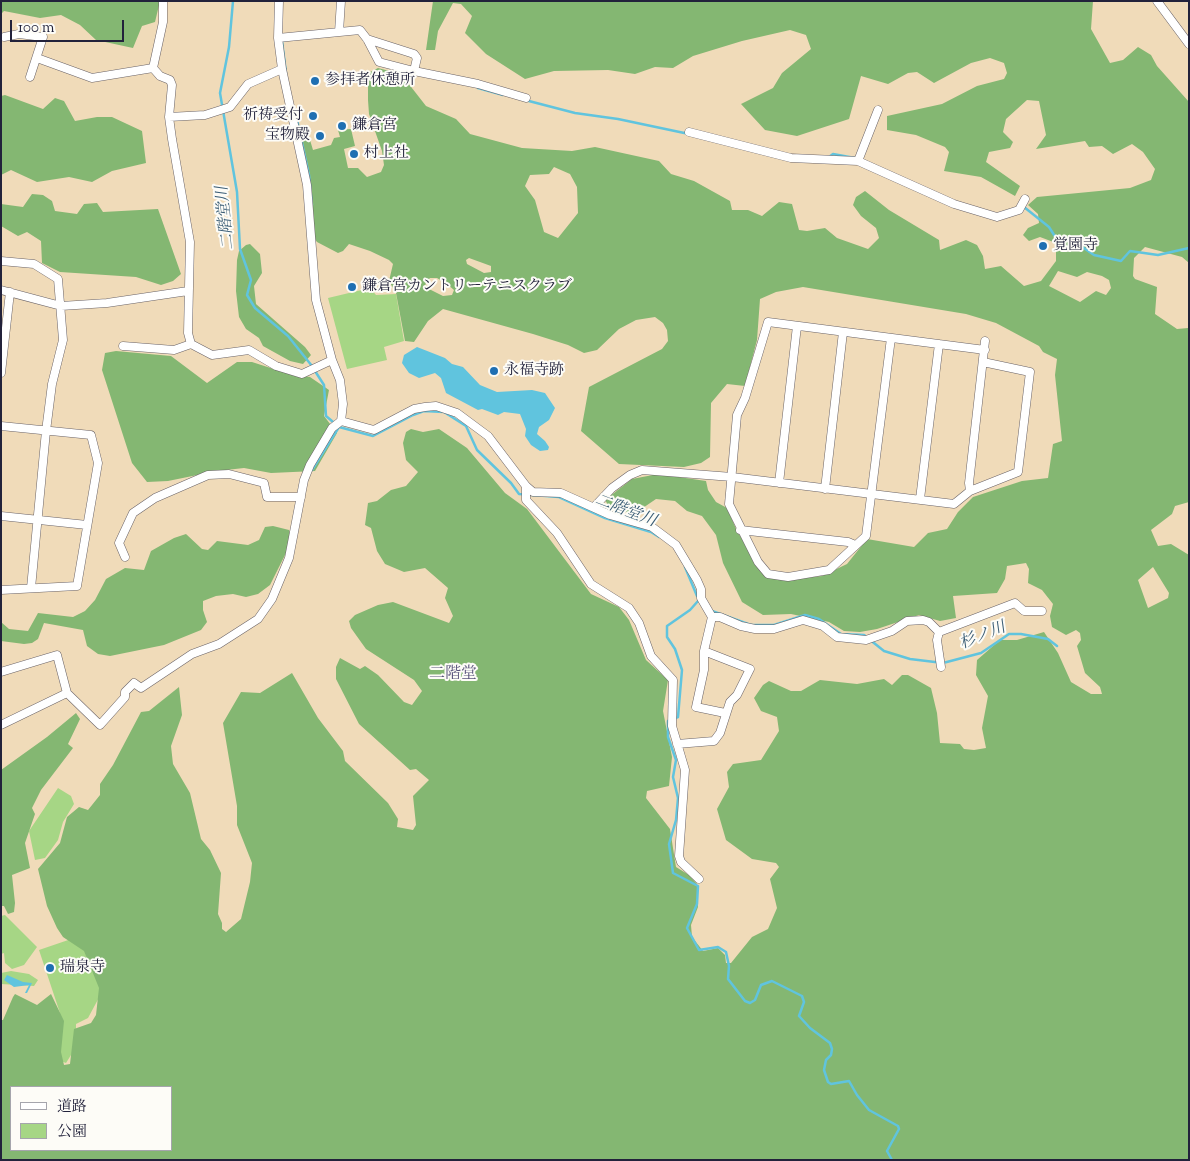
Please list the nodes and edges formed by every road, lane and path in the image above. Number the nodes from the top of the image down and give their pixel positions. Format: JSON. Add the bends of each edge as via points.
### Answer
{"nodes":[{"id":1,"x":163,"y":1,"type":"edge"},
{"id":2,"x":279,"y":1,"type":"edge"},
{"id":3,"x":341,"y":1,"type":"edge"},
{"id":4,"x":1157,"y":1,"type":"edge"},
{"id":5,"x":339,"y":32,"type":"junction"},
{"id":6,"x":4,"y":37,"type":"dead end"},
{"id":7,"x":278,"y":38,"type":"junction"},
{"id":8,"x":367,"y":39,"type":"junction"},
{"id":9,"x":1189,"y":44,"type":"edge"},
{"id":10,"x":37,"y":58,"type":"junction"},
{"id":11,"x":153,"y":68,"type":"junction"},
{"id":12,"x":282,"y":69,"type":"junction"},
{"id":13,"x":414,"y":71,"type":"junction"},
{"id":14,"x":30,"y":77,"type":"dead end"},
{"id":15,"x":526,"y":98,"type":"dead end"},
{"id":16,"x":878,"y":110,"type":"dead end"},
{"id":17,"x":169,"y":117,"type":"junction"},
{"id":18,"x":689,"y":132,"type":"dead end"},
{"id":19,"x":858,"y":161,"type":"junction"},
{"id":20,"x":1025,"y":198,"type":"dead end"},
{"id":21,"x":1,"y":260,"type":"edge"},
{"id":22,"x":1,"y":290,"type":"edge"},
{"id":23,"x":10,"y":292,"type":"junction"},
{"id":24,"x":188,"y":292,"type":"junction"},
{"id":25,"x":61,"y":306,"type":"junction"},
{"id":26,"x":797,"y":326,"type":"junction"},
{"id":27,"x":843,"y":332,"type":"junction"},
{"id":28,"x":891,"y":338,"type":"junction"},
{"id":29,"x":985,"y":341,"type":"dead end"},
{"id":30,"x":191,"y":344,"type":"junction"},
{"id":31,"x":939,"y":344,"type":"junction"},
{"id":32,"x":124,"y":346,"type":"dead end"},
{"id":33,"x":985,"y":350,"type":"junction"},
{"id":34,"x":332,"y":360,"type":"junction"},
{"id":35,"x":983,"y":362,"type":"junction"},
{"id":36,"x":1,"y":373,"type":"edge"},
{"id":37,"x":341,"y":421,"type":"junction"},
{"id":38,"x":1,"y":426,"type":"edge"},
{"id":39,"x":46,"y":431,"type":"junction"},
{"id":40,"x":732,"y":477,"type":"junction"},
{"id":41,"x":779,"y":483,"type":"junction"},
{"id":42,"x":526,"y":486,"type":"junction"},
{"id":43,"x":825,"y":489,"type":"junction"},
{"id":44,"x":970,"y":491,"type":"junction"},
{"id":45,"x":872,"y":494,"type":"junction"},
{"id":46,"x":301,"y":497,"type":"junction"},
{"id":47,"x":920,"y":499,"type":"junction"},
{"id":48,"x":594,"y":508,"type":"junction"},
{"id":49,"x":1,"y":516,"type":"edge"},
{"id":50,"x":38,"y":520,"type":"junction"},
{"id":51,"x":87,"y":525,"type":"junction"},
{"id":52,"x":740,"y":530,"type":"junction"},
{"id":53,"x":855,"y":544,"type":"junction"},
{"id":54,"x":125,"y":557,"type":"dead end"},
{"id":55,"x":31,"y":588,"type":"junction"},
{"id":56,"x":1,"y":590,"type":"edge"},
{"id":57,"x":1042,"y":611,"type":"dead end"},
{"id":58,"x":710,"y":613,"type":"junction"},
{"id":59,"x":939,"y":632,"type":"junction"},
{"id":60,"x":704,"y":651,"type":"junction"},
{"id":61,"x":941,"y":667,"type":"dead end"},
{"id":62,"x":1,"y":672,"type":"edge"},
{"id":63,"x":66,"y":693,"type":"junction"},
{"id":64,"x":725,"y":713,"type":"junction"},
{"id":65,"x":1,"y":725,"type":"edge"},
{"id":66,"x":676,"y":744,"type":"junction"},
{"id":67,"x":699,"y":879,"type":"dead end"}],
"edges":[{"from":1,"to":11,"type":"street","via":[[163,22]]},
{"from":2,"to":7,"type":"street"},
{"from":3,"to":5,"type":"street"},
{"from":4,"to":9,"type":"street"},
{"from":5,"to":7,"type":"street"},
{"from":5,"to":8,"type":"street","via":[[360,30]]},
{"from":6,"to":10,"type":"street","via":[[19,34],[43,38]]},
{"from":7,"to":12,"type":"street"},
{"from":8,"to":13,"type":"street","via":[[379,62]]},
{"from":8,"to":13,"type":"street","via":[[414,54],[417,58]]},
{"from":10,"to":11,"type":"street","via":[[92,78]]},
{"from":10,"to":14,"type":"street"},
{"from":11,"to":17,"type":"street","via":[[170,80]]},
{"from":12,"to":17,"type":"street","via":[[248,84],[230,107],[205,115]]},
{"from":12,"to":34,"type":"street","via":[[307,185],[316,300]]},
{"from":13,"to":15,"type":"street"},
{"from":16,"to":19,"type":"street"},
{"from":17,"to":24,"type":"street","via":[[190,242]]},
{"from":18,"to":19,"type":"street","via":[[791,158]]},
{"from":19,"to":20,"type":"street","via":[[954,204],[997,217],[1019,210]]},
{"from":21,"to":25,"type":"street","via":[[34,264],[58,279]]},
{"from":22,"to":23,"type":"street"},
{"from":23,"to":25,"type":"street"},
{"from":23,"to":36,"type":"street"},
{"from":24,"to":25,"type":"street"},
{"from":24,"to":30,"type":"street"},
{"from":25,"to":39,"type":"street","via":[[62,340]]},
{"from":26,"to":27,"type":"street"},
{"from":26,"to":40,"type":"street","via":[[768,322],[737,415]]},
{"from":26,"to":41,"type":"street"},
{"from":27,"to":28,"type":"street"},
{"from":27,"to":43,"type":"street"},
{"from":28,"to":31,"type":"street"},
{"from":28,"to":45,"type":"street"},
{"from":29,"to":33,"type":"street"},
{"from":30,"to":32,"type":"street","via":[[174,350]]},
{"from":30,"to":34,"type":"street","via":[[212,355],[250,350],[276,366],[302,374]]},
{"from":31,"to":33,"type":"street"},
{"from":31,"to":47,"type":"street"},
{"from":33,"to":35,"type":"street"},
{"from":34,"to":37,"type":"street","via":[[340,380]]},
{"from":35,"to":44,"type":"street"},
{"from":35,"to":44,"type":"street","via":[[1030,372],[1018,472]]},
{"from":37,"to":42,"type":"street","via":[[374,430],[414,409],[436,406],[457,413],[488,436]]},
{"from":37,"to":46,"type":"street","via":[[332,428],[310,465]]},
{"from":38,"to":39,"type":"street"},
{"from":39,"to":50,"type":"street"},
{"from":39,"to":51,"type":"street","via":[[91,435],[98,463]]},
{"from":40,"to":41,"type":"street"},
{"from":40,"to":48,"type":"street","via":[[642,470],[612,488]]},
{"from":40,"to":52,"type":"street","via":[[729,504]]},
{"from":41,"to":43,"type":"street"},
{"from":42,"to":48,"type":"street","via":[[533,492],[561,493]]},
{"from":42,"to":66,"type":"street","via":[[526,500],[557,533],[591,584],[629,608],[639,623],[651,656],[673,680],[672,726]]},
{"from":43,"to":45,"type":"street"},
{"from":44,"to":47,"type":"street","via":[[954,504]]},
{"from":45,"to":47,"type":"street"},
{"from":45,"to":53,"type":"street","via":[[866,536]]},
{"from":46,"to":54,"type":"street","via":[[267,497],[264,483],[229,474],[208,475],[156,498],[133,513],[119,543]]},
{"from":46,"to":63,"type":"street","via":[[289,558],[272,599],[258,619],[219,644],[192,654],[141,688],[134,683],[100,725]]},
{"from":48,"to":58,"type":"street","via":[[652,527],[676,544],[697,580],[701,598]]},
{"from":49,"to":50,"type":"street"},
{"from":50,"to":51,"type":"street"},
{"from":50,"to":55,"type":"street"},
{"from":51,"to":55,"type":"street","via":[[77,586]]},
{"from":52,"to":53,"type":"street"},
{"from":52,"to":53,"type":"street","via":[[763,570],[780,578],[829,570]]},
{"from":55,"to":56,"type":"street"},
{"from":57,"to":59,"type":"street","via":[[1024,611],[1014,603]]},
{"from":58,"to":59,"type":"street","via":[[755,629],[774,629],[803,620],[823,626],[837,637],[866,640],[914,620],[928,622]]},
{"from":58,"to":60,"type":"street"},
{"from":59,"to":61,"type":"street"},
{"from":60,"to":64,"type":"street","via":[[704,670],[696,707]]},
{"from":60,"to":64,"type":"street","via":[[750,669]]},
{"from":62,"to":63,"type":"street","via":[[57,655]]},
{"from":63,"to":65,"type":"street"},
{"from":64,"to":66,"type":"street","via":[[720,733],[714,741]]},
{"from":66,"to":67,"type":"street","via":[[685,770],[679,856]]}]}
